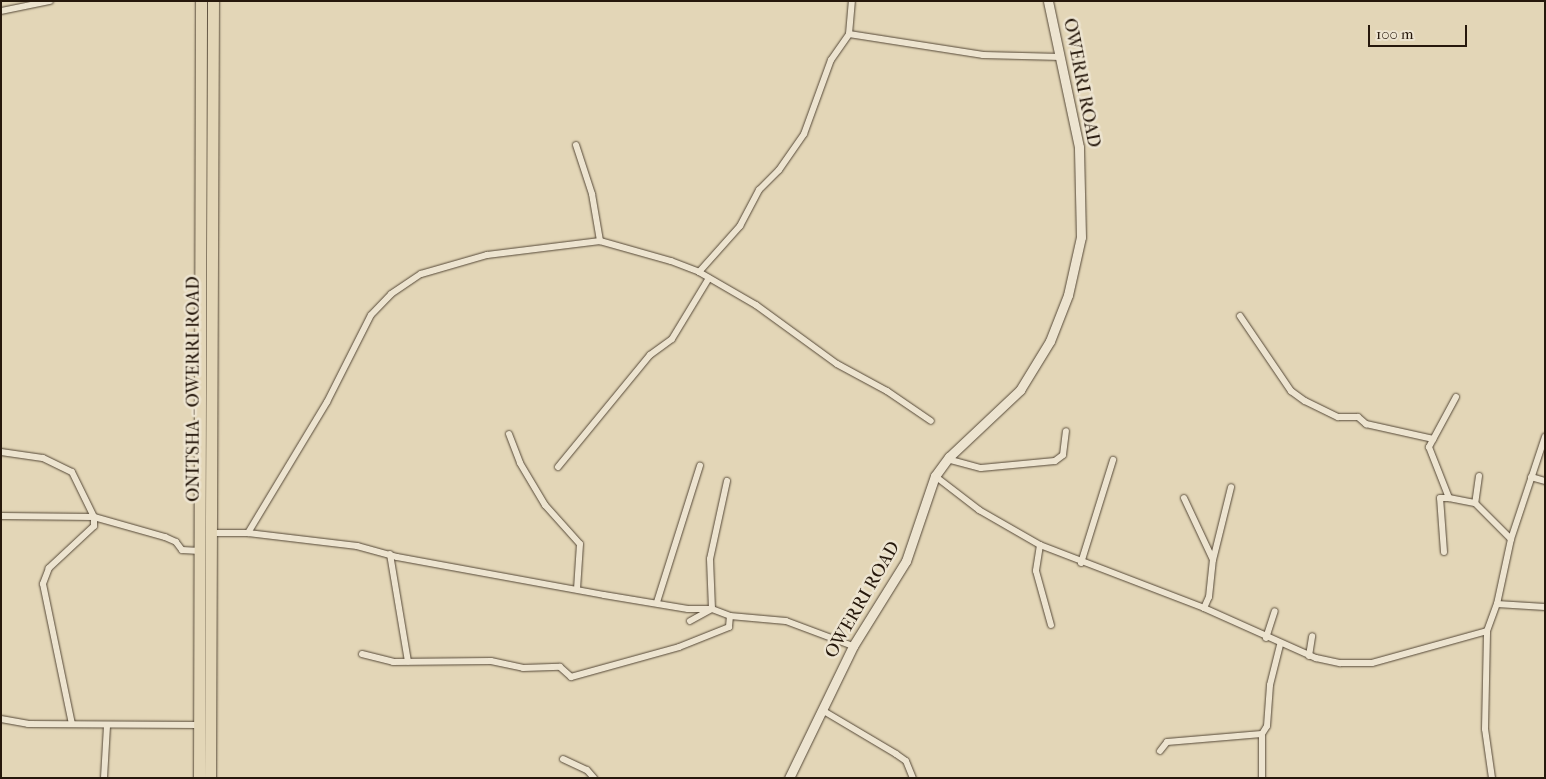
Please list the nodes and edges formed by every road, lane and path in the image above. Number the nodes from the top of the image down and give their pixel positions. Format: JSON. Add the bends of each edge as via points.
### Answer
{"nodes":[{"id":1,"x":50,"y":1,"type":"edge"},
{"id":2,"x":201,"y":1,"type":"edge"},
{"id":3,"x":213,"y":1,"type":"edge"},
{"id":4,"x":852,"y":1,"type":"edge"},
{"id":5,"x":1048,"y":1,"type":"edge"},
{"id":6,"x":1,"y":11,"type":"edge"},
{"id":7,"x":849,"y":34,"type":"junction"},
{"id":8,"x":1060,"y":57,"type":"junction"},
{"id":9,"x":576,"y":145,"type":"dead end"},
{"id":10,"x":600,"y":241,"type":"junction"},
{"id":11,"x":698,"y":272,"type":"junction"},
{"id":12,"x":710,"y":278,"type":"junction"},
{"id":13,"x":1240,"y":316,"type":"dead end"},
{"id":14,"x":1456,"y":398,"type":"dead end"},
{"id":15,"x":931,"y":421,"type":"dead end"},
{"id":16,"x":1066,"y":431,"type":"dead end"},
{"id":17,"x":509,"y":434,"type":"dead end"},
{"id":18,"x":1545,"y":437,"type":"edge"},
{"id":19,"x":1433,"y":439,"type":"junction"},
{"id":20,"x":1,"y":452,"type":"edge"},
{"id":21,"x":947,"y":459,"type":"junction"},
{"id":22,"x":1113,"y":460,"type":"dead end"},
{"id":23,"x":700,"y":466,"type":"dead end"},
{"id":24,"x":558,"y":467,"type":"dead end"},
{"id":25,"x":935,"y":476,"type":"junction"},
{"id":26,"x":1479,"y":476,"type":"dead end"},
{"id":27,"x":1531,"y":477,"type":"junction"},
{"id":28,"x":727,"y":480,"type":"dead end"},
{"id":29,"x":1545,"y":480,"type":"edge"},
{"id":30,"x":1231,"y":487,"type":"dead end"},
{"id":31,"x":1184,"y":498,"type":"dead end"},
{"id":32,"x":1449,"y":498,"type":"junction"},
{"id":33,"x":1476,"y":503,"type":"junction"},
{"id":34,"x":1,"y":516,"type":"edge"},
{"id":35,"x":94,"y":517,"type":"junction"},
{"id":36,"x":211,"y":533,"type":"junction"},
{"id":37,"x":248,"y":533,"type":"junction"},
{"id":38,"x":1511,"y":539,"type":"junction"},
{"id":39,"x":1040,"y":545,"type":"junction"},
{"id":40,"x":200,"y":551,"type":"junction"},
{"id":41,"x":1444,"y":552,"type":"dead end"},
{"id":42,"x":390,"y":554,"type":"junction"},
{"id":43,"x":1212,"y":560,"type":"junction"},
{"id":44,"x":1081,"y":563,"type":"junction"},
{"id":45,"x":577,"y":589,"type":"junction"},
{"id":46,"x":657,"y":602,"type":"junction"},
{"id":47,"x":1497,"y":604,"type":"junction"},
{"id":48,"x":1545,"y":607,"type":"edge"},
{"id":49,"x":1204,"y":608,"type":"junction"},
{"id":50,"x":712,"y":609,"type":"junction"},
{"id":51,"x":1275,"y":611,"type":"dead end"},
{"id":52,"x":730,"y":616,"type":"junction"},
{"id":53,"x":690,"y":621,"type":"dead end"},
{"id":54,"x":1051,"y":625,"type":"dead end"},
{"id":55,"x":1487,"y":631,"type":"junction"},
{"id":56,"x":1312,"y":636,"type":"dead end"},
{"id":57,"x":1266,"y":638,"type":"junction"},
{"id":58,"x":1280,"y":645,"type":"junction"},
{"id":59,"x":853,"y":646,"type":"junction"},
{"id":60,"x":362,"y":654,"type":"dead end"},
{"id":61,"x":1309,"y":656,"type":"junction"},
{"id":62,"x":408,"y":662,"type":"junction"},
{"id":63,"x":822,"y":710,"type":"junction"},
{"id":64,"x":1,"y":719,"type":"edge"},
{"id":65,"x":72,"y":724,"type":"junction"},
{"id":66,"x":200,"y":725,"type":"junction"},
{"id":67,"x":108,"y":726,"type":"junction"},
{"id":68,"x":1262,"y":734,"type":"junction"},
{"id":69,"x":1160,"y":751,"type":"dead end"},
{"id":70,"x":563,"y":759,"type":"dead end"},
{"id":71,"x":104,"y":778,"type":"edge"},
{"id":72,"x":199,"y":778,"type":"edge"},
{"id":73,"x":210,"y":778,"type":"edge"},
{"id":74,"x":594,"y":778,"type":"edge"},
{"id":75,"x":789,"y":778,"type":"edge"},
{"id":76,"x":913,"y":778,"type":"edge"},
{"id":77,"x":1262,"y":778,"type":"edge"},
{"id":78,"x":1492,"y":778,"type":"edge"}],
"edges":[{"from":1,"to":6,"type":"street"},
{"from":2,"to":40,"type":"highway","name":"ONITSHA - OWERRI ROAD"},
{"from":3,"to":36,"type":"highway","name":"ONITSHA - OWERRI ROAD"},
{"from":4,"to":7,"type":"street"},
{"from":5,"to":8,"type":"main road","name":"OWERRI ROAD"},
{"from":7,"to":8,"type":"street","via":[[983,55]]},
{"from":7,"to":11,"type":"street","via":[[831,60],[804,134],[779,170],[759,190],[740,226]]},
{"from":8,"to":21,"type":"main road","name":"OWERRI ROAD","via":[[1079,147],[1082,237],[1074,275],[1050,341],[1020,390]]},
{"from":9,"to":10,"type":"street","via":[[592,194]]},
{"from":10,"to":11,"type":"street","via":[[671,260]]},
{"from":10,"to":37,"type":"street","via":[[487,255],[420,274],[391,294],[371,315],[328,402]]},
{"from":11,"to":12,"type":"street"},
{"from":12,"to":15,"type":"street","via":[[756,305],[837,364],[887,391]]},
{"from":12,"to":24,"type":"street","via":[[672,338],[650,355]]},
{"from":13,"to":19,"type":"street","via":[[1291,391],[1306,401],[1338,417],[1358,417],[1366,424]]},
{"from":14,"to":19,"type":"street"},
{"from":16,"to":21,"type":"street","via":[[1063,455],[1055,461],[981,468]]},
{"from":17,"to":45,"type":"street","via":[[520,463],[546,505],[580,544]]},
{"from":18,"to":27,"type":"street"},
{"from":19,"to":32,"type":"street","via":[[1429,447]]},
{"from":20,"to":35,"type":"street","via":[[43,458],[67,468]]},
{"from":21,"to":25,"type":"main road","name":"OWERRI ROAD"},
{"from":22,"to":44,"type":"street"},
{"from":23,"to":46,"type":"street"},
{"from":25,"to":39,"type":"street","via":[[979,510]]},
{"from":25,"to":59,"type":"main road","name":"OWERRI ROAD","via":[[906,561]]},
{"from":26,"to":33,"type":"street"},
{"from":27,"to":29,"type":"street"},
{"from":27,"to":38,"type":"street"},
{"from":28,"to":50,"type":"street","via":[[710,559]]},
{"from":30,"to":43,"type":"street"},
{"from":31,"to":43,"type":"street"},
{"from":32,"to":33,"type":"street"},
{"from":32,"to":41,"type":"street","via":[[1440,498]]},
{"from":33,"to":38,"type":"street"},
{"from":34,"to":35,"type":"street"},
{"from":35,"to":40,"type":"street","via":[[165,537],[176,542],[182,550]]},
{"from":35,"to":65,"type":"street","via":[[94,526],[49,568],[42,584]]},
{"from":36,"to":37,"type":"street"},
{"from":36,"to":73,"type":"highway","name":"ONITSHA - OWERRI ROAD"},
{"from":37,"to":42,"type":"street","via":[[357,546]]},
{"from":38,"to":47,"type":"street"},
{"from":39,"to":44,"type":"street"},
{"from":39,"to":54,"type":"street","via":[[1036,570]]},
{"from":40,"to":66,"type":"highway","name":"ONITSHA - OWERRI ROAD"},
{"from":42,"to":45,"type":"street"},
{"from":42,"to":62,"type":"street"},
{"from":43,"to":49,"type":"street","via":[[1209,597]]},
{"from":44,"to":49,"type":"street"},
{"from":45,"to":46,"type":"street"},
{"from":46,"to":50,"type":"street","via":[[688,609]]},
{"from":47,"to":48,"type":"street"},
{"from":47,"to":55,"type":"street"},
{"from":49,"to":57,"type":"street"},
{"from":50,"to":52,"type":"street"},
{"from":50,"to":53,"type":"street"},
{"from":51,"to":57,"type":"street"},
{"from":52,"to":59,"type":"street","via":[[786,621]]},
{"from":52,"to":62,"type":"street","via":[[729,628],[679,647],[571,677],[560,667],[522,668],[492,661]]},
{"from":55,"to":61,"type":"street","via":[[1372,663],[1340,663]]},
{"from":55,"to":78,"type":"street","via":[[1485,729]]},
{"from":56,"to":61,"type":"street"},
{"from":57,"to":58,"type":"street"},
{"from":58,"to":61,"type":"street"},
{"from":58,"to":68,"type":"street","via":[[1270,685],[1267,726]]},
{"from":59,"to":63,"type":"main road","name":"OWERRI ROAD"},
{"from":60,"to":62,"type":"street"},
{"from":63,"to":75,"type":"main road","name":"OWERRI ROAD"},
{"from":63,"to":76,"type":"street","via":[[906,761]]},
{"from":64,"to":65,"type":"street","via":[[28,724]]},
{"from":65,"to":67,"type":"street"},
{"from":66,"to":67,"type":"street"},
{"from":66,"to":72,"type":"highway","name":"ONITSHA - OWERRI ROAD"},
{"from":67,"to":71,"type":"street"},
{"from":68,"to":69,"type":"street","via":[[1167,742]]},
{"from":68,"to":77,"type":"street"},
{"from":70,"to":74,"type":"street","via":[[587,770]]}]}
